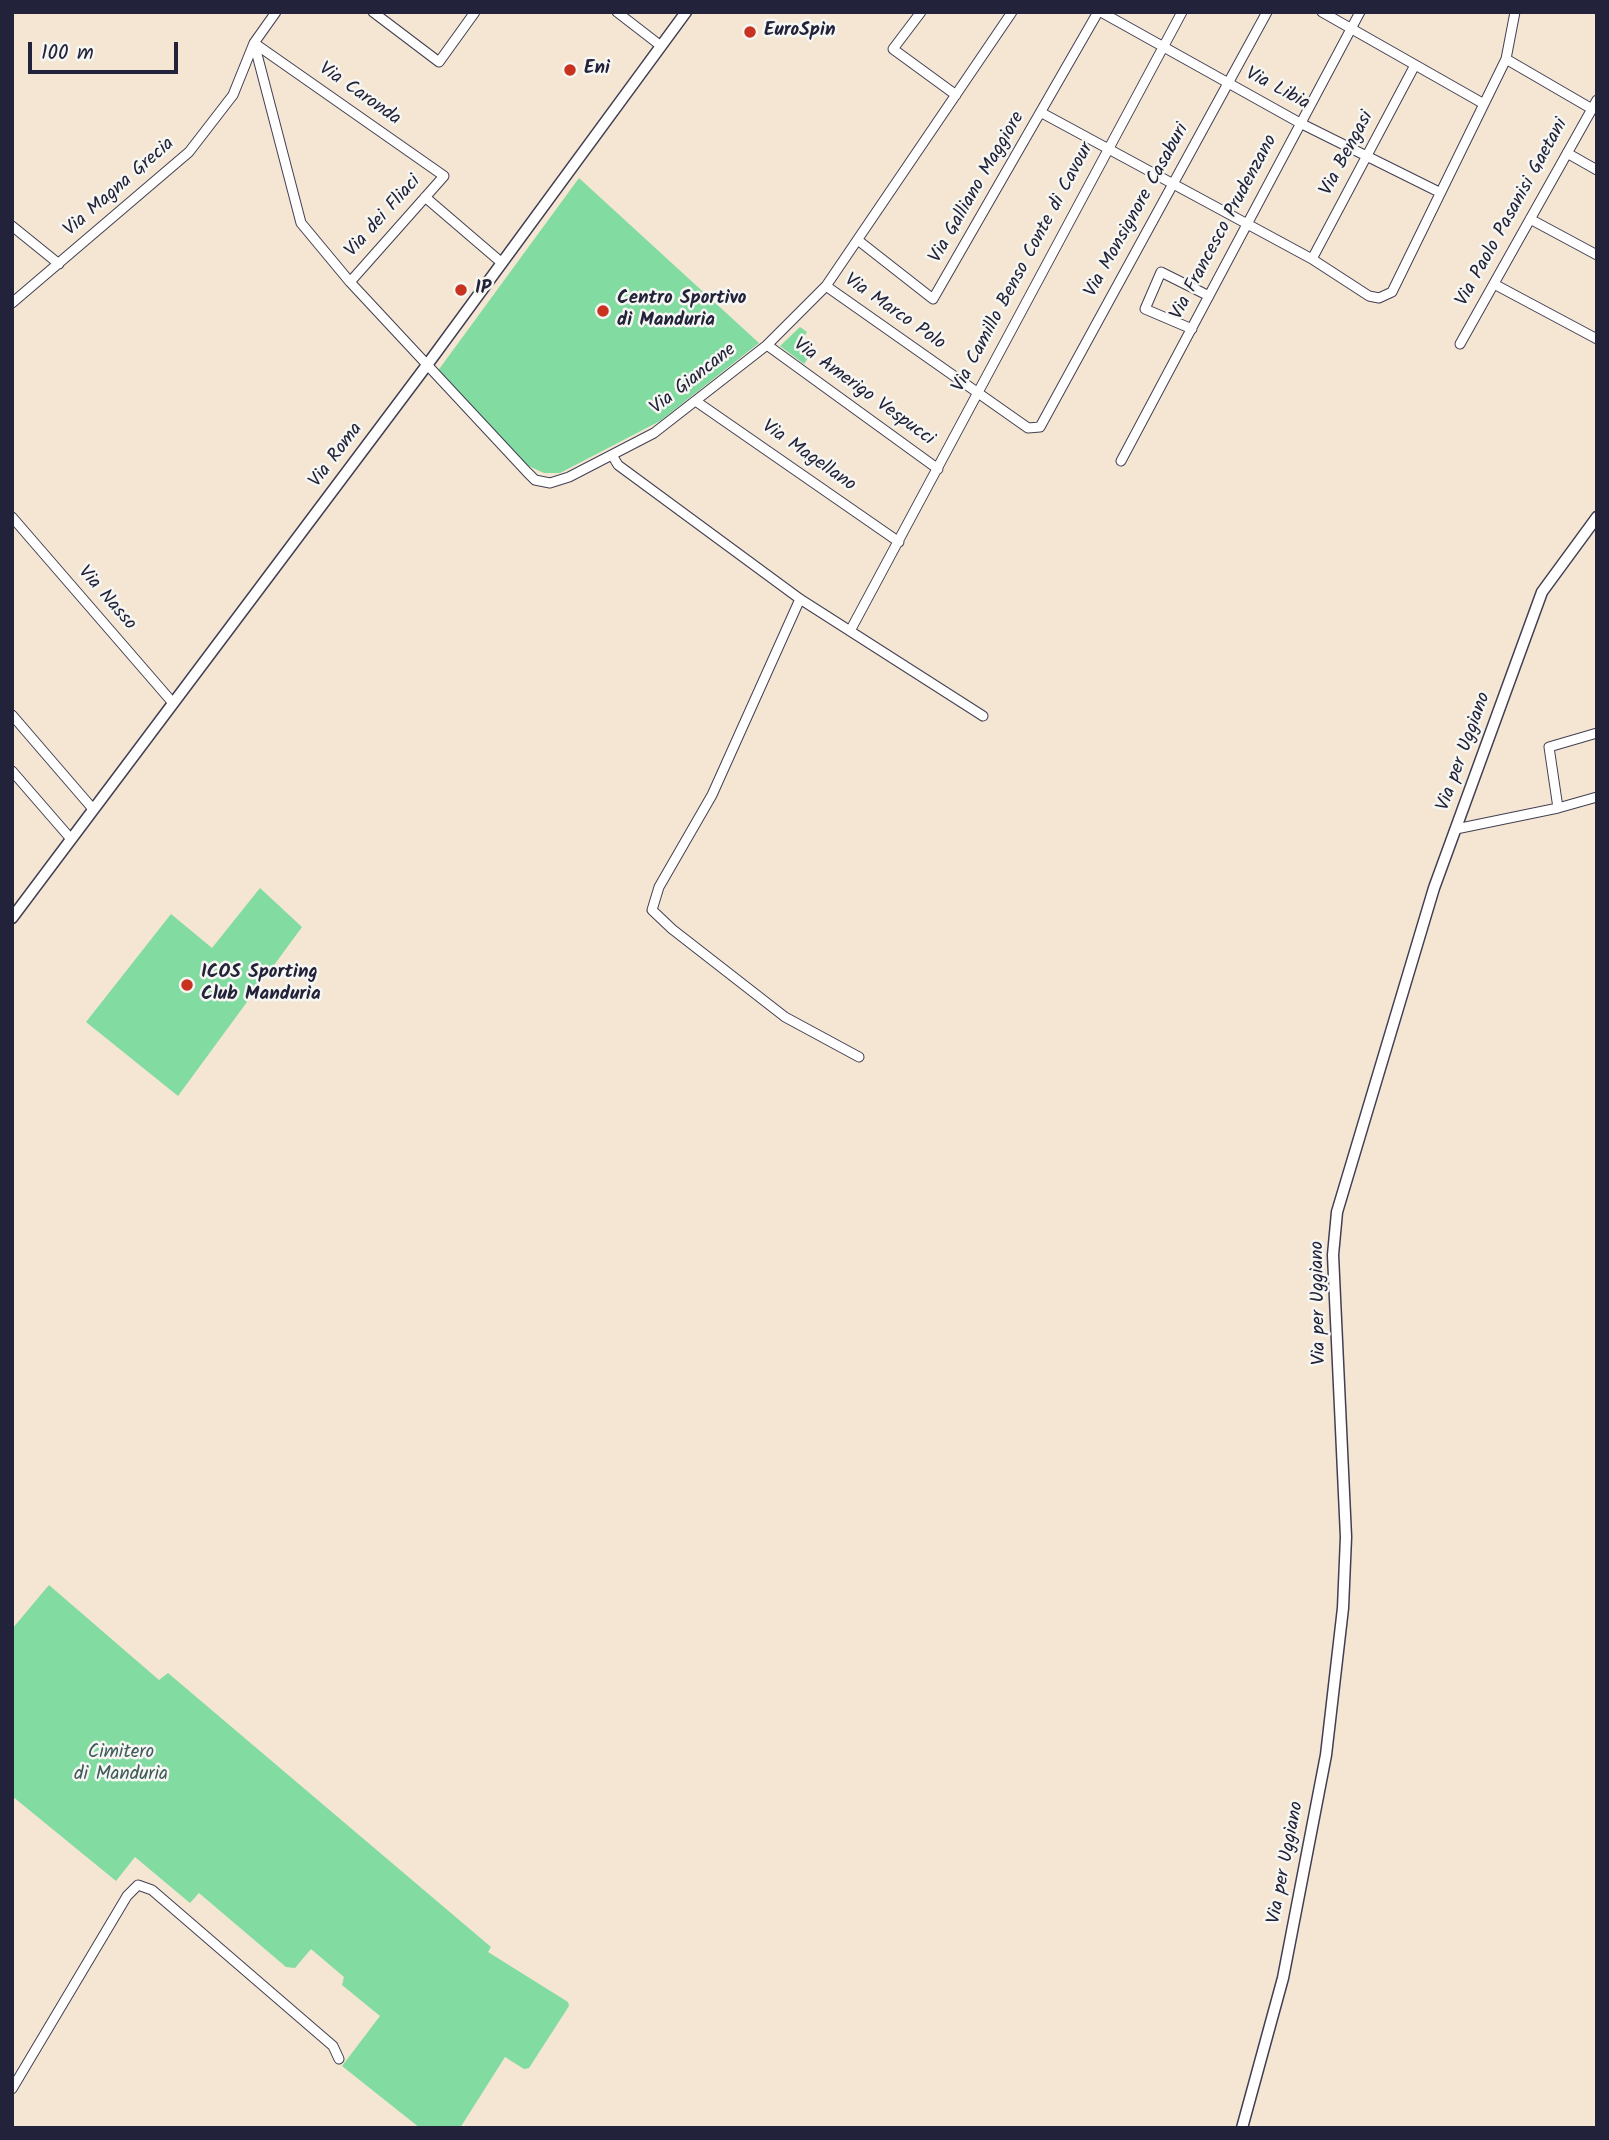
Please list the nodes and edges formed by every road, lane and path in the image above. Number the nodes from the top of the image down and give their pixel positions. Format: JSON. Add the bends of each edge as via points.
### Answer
{"nodes":[{"id":1,"x":276,"y":12,"type":"edge"},
{"id":2,"x":373,"y":12,"type":"edge"},
{"id":3,"x":475,"y":12,"type":"edge"},
{"id":4,"x":617,"y":12,"type":"edge"},
{"id":5,"x":687,"y":12,"type":"edge"},
{"id":6,"x":921,"y":12,"type":"edge"},
{"id":7,"x":1011,"y":12,"type":"edge"},
{"id":8,"x":1099,"y":12,"type":"edge"},
{"id":9,"x":1182,"y":12,"type":"edge"},
{"id":10,"x":1267,"y":12,"type":"edge"},
{"id":11,"x":1322,"y":12,"type":"edge"},
{"id":12,"x":1360,"y":12,"type":"edge"},
{"id":13,"x":1515,"y":12,"type":"edge"},
{"id":14,"x":1351,"y":29,"type":"junction"},
{"id":15,"x":254,"y":43,"type":"junction"},
{"id":16,"x":661,"y":46,"type":"junction"},
{"id":17,"x":1162,"y":48,"type":"junction"},
{"id":18,"x":1506,"y":59,"type":"junction"},
{"id":19,"x":1415,"y":65,"type":"junction"},
{"id":20,"x":1228,"y":83,"type":"junction"},
{"id":21,"x":956,"y":95,"type":"junction"},
{"id":22,"x":1484,"y":104,"type":"junction"},
{"id":23,"x":1594,"y":104,"type":"edge"},
{"id":24,"x":1041,"y":113,"type":"junction"},
{"id":25,"x":1300,"y":122,"type":"junction"},
{"id":26,"x":1107,"y":150,"type":"junction"},
{"id":27,"x":1567,"y":153,"type":"junction"},
{"id":28,"x":1367,"y":155,"type":"junction"},
{"id":29,"x":1597,"y":170,"type":"edge"},
{"id":30,"x":444,"y":176,"type":"joint"},
{"id":31,"x":1172,"y":185,"type":"junction"},
{"id":32,"x":1439,"y":192,"type":"junction"},
{"id":33,"x":425,"y":197,"type":"junction"},
{"id":34,"x":1530,"y":219,"type":"junction"},
{"id":35,"x":1247,"y":225,"type":"junction"},
{"id":36,"x":12,"y":226,"type":"edge"},
{"id":37,"x":859,"y":241,"type":"junction"},
{"id":38,"x":1597,"y":255,"type":"edge"},
{"id":39,"x":1312,"y":259,"type":"junction"},
{"id":40,"x":502,"y":263,"type":"junction"},
{"id":41,"x":59,"y":264,"type":"junction"},
{"id":42,"x":350,"y":282,"type":"junction"},
{"id":43,"x":1494,"y":284,"type":"junction"},
{"id":44,"x":826,"y":286,"type":"junction"},
{"id":45,"x":1209,"y":296,"type":"junction"},
{"id":46,"x":12,"y":303,"type":"edge"},
{"id":47,"x":1192,"y":328,"type":"junction"},
{"id":48,"x":1597,"y":339,"type":"edge"},
{"id":49,"x":1460,"y":344,"type":"dead end"},
{"id":50,"x":767,"y":345,"type":"junction"},
{"id":51,"x":427,"y":365,"type":"junction"},
{"id":52,"x":978,"y":391,"type":"junction"},
{"id":53,"x":698,"y":402,"type":"junction"},
{"id":54,"x":1040,"y":427,"type":"joint"},
{"id":55,"x":612,"y":455,"type":"junction"},
{"id":56,"x":1121,"y":461,"type":"dead end"},
{"id":57,"x":938,"y":469,"type":"junction"},
{"id":58,"x":12,"y":517,"type":"edge"},
{"id":59,"x":1597,"y":517,"type":"edge"},
{"id":60,"x":899,"y":542,"type":"junction"},
{"id":61,"x":800,"y":598,"type":"junction"},
{"id":62,"x":850,"y":631,"type":"junction"},
{"id":63,"x":173,"y":703,"type":"junction"},
{"id":64,"x":12,"y":715,"type":"edge"},
{"id":65,"x":983,"y":716,"type":"dead end"},
{"id":66,"x":1597,"y":733,"type":"edge"},
{"id":67,"x":12,"y":771,"type":"edge"},
{"id":68,"x":1597,"y":797,"type":"edge"},
{"id":69,"x":1558,"y":808,"type":"junction"},
{"id":70,"x":93,"y":809,"type":"junction"},
{"id":71,"x":1456,"y":829,"type":"junction"},
{"id":72,"x":71,"y":839,"type":"junction"},
{"id":73,"x":12,"y":918,"type":"edge"},
{"id":74,"x":859,"y":1057,"type":"dead end"},
{"id":75,"x":339,"y":2059,"type":"dead end"},
{"id":76,"x":12,"y":2089,"type":"edge"},
{"id":77,"x":1242,"y":2128,"type":"edge"}],
"edges":[{"from":1,"to":15,"type":"street","name":"Via Magna Grecia"},
{"from":2,"to":3,"type":"street","via":[[439,62]]},
{"from":4,"to":16,"type":"street"},
{"from":5,"to":16,"type":"street","name":"Via Roma"},
{"from":6,"to":21,"type":"street","via":[[893,49]]},
{"from":7,"to":21,"type":"street","name":"Via Giancane"},
{"from":8,"to":17,"type":"street","name":"Via Libia"},
{"from":8,"to":24,"type":"street","name":"Via Galliano Maggiore"},
{"from":9,"to":17,"type":"street","name":"Via Camillo Benso Conte di Cavour"},
{"from":10,"to":20,"type":"street","name":"Via Monsignore Casaburi"},
{"from":11,"to":14,"type":"street"},
{"from":12,"to":14,"type":"street","name":"Via Francesco Prudenzano"},
{"from":13,"to":18,"type":"street"},
{"from":14,"to":19,"type":"street"},
{"from":14,"to":25,"type":"street","name":"Via Francesco Prudenzano"},
{"from":15,"to":30,"type":"street","name":"Via Caronda"},
{"from":15,"to":41,"type":"street","name":"Via Magna Grecia","via":[[233,94],[189,152]]},
{"from":15,"to":42,"type":"street","via":[[301,223]]},
{"from":16,"to":40,"type":"street","name":"Via Roma"},
{"from":17,"to":20,"type":"street","name":"Via Libia"},
{"from":17,"to":26,"type":"street","name":"Via Camillo Benso Conte di Cavour"},
{"from":18,"to":22,"type":"street"},
{"from":18,"to":23,"type":"street"},
{"from":19,"to":22,"type":"street"},
{"from":19,"to":28,"type":"street","name":"Via Bengasi"},
{"from":20,"to":25,"type":"street","name":"Via Libia"},
{"from":20,"to":31,"type":"street","name":"Via Monsignore Casaburi"},
{"from":21,"to":37,"type":"street","name":"Via Giancane"},
{"from":22,"to":32,"type":"street"},
{"from":23,"to":27,"type":"street","name":"Via Paolo Pasanisi Gaetani"},
{"from":24,"to":26,"type":"street"},
{"from":24,"to":37,"type":"street","name":"Via Galliano Maggiore","via":[[933,299]]},
{"from":25,"to":28,"type":"street","name":"Via Libia"},
{"from":25,"to":35,"type":"street","name":"Via Francesco Prudenzano"},
{"from":26,"to":31,"type":"street"},
{"from":26,"to":52,"type":"street","name":"Via Camillo Benso Conte di Cavour"},
{"from":27,"to":29,"type":"street"},
{"from":27,"to":34,"type":"street","name":"Via Paolo Pasanisi Gaetani"},
{"from":28,"to":32,"type":"street","name":"Via Libia"},
{"from":28,"to":39,"type":"street","name":"Via Bengasi"},
{"from":30,"to":33,"type":"street","name":"Via dei Fliaci"},
{"from":31,"to":35,"type":"street"},
{"from":31,"to":54,"type":"street","name":"Via Monsignore Casaburi"},
{"from":32,"to":39,"type":"street","via":[[1392,292],[1386,296],[1369,296]]},
{"from":33,"to":40,"type":"street"},
{"from":33,"to":42,"type":"street","name":"Via dei Fliaci"},
{"from":34,"to":38,"type":"street"},
{"from":34,"to":43,"type":"street","name":"Via Paolo Pasanisi Gaetani"},
{"from":35,"to":39,"type":"street"},
{"from":35,"to":45,"type":"street","name":"Via Francesco Prudenzano"},
{"from":36,"to":41,"type":"street"},
{"from":37,"to":44,"type":"street","name":"Via Giancane"},
{"from":40,"to":51,"type":"street","name":"Via Roma"},
{"from":41,"to":46,"type":"street","name":"Via Magna Grecia"},
{"from":42,"to":51,"type":"street"},
{"from":43,"to":48,"type":"street"},
{"from":43,"to":49,"type":"street","name":"Via Paolo Pasanisi Gaetani"},
{"from":44,"to":50,"type":"street","name":"Via Giancane"},
{"from":44,"to":52,"type":"street","name":"Via Marco Polo"},
{"from":45,"to":47,"type":"street","name":"Via Francesco Prudenzano"},
{"from":45,"to":47,"type":"street","via":[[1161,272],[1145,309]]},
{"from":47,"to":56,"type":"street","name":"Via Francesco Prudenzano"},
{"from":50,"to":53,"type":"street","name":"Via Giancane"},
{"from":50,"to":57,"type":"street","name":"Via Amerigo Vespucci"},
{"from":51,"to":55,"type":"street","name":"Via Giancane","via":[[534,480],[550,483],[569,477]]},
{"from":51,"to":63,"type":"street","name":"Via Roma"},
{"from":52,"to":54,"type":"street","name":"Via Marco Polo","via":[[1028,428]]},
{"from":52,"to":57,"type":"street","name":"Via Camillo Benso Conte di Cavour"},
{"from":53,"to":55,"type":"street","name":"Via Giancane"},
{"from":53,"to":60,"type":"street","name":"Via Magellano"},
{"from":55,"to":61,"type":"street","via":[[618,464]]},
{"from":57,"to":60,"type":"street","name":"Via Camillo Benso Conte di Cavour"},
{"from":58,"to":63,"type":"street","name":"Via Nasso"},
{"from":59,"to":71,"type":"street","name":"Via per Uggiano","via":[[1542,592]]},
{"from":60,"to":62,"type":"street","name":"Via Camillo Benso Conte di Cavour"},
{"from":61,"to":62,"type":"street"},
{"from":61,"to":74,"type":"street","via":[[712,795],[659,887],[652,910],[785,1017]]},
{"from":62,"to":65,"type":"street"},
{"from":63,"to":70,"type":"street","name":"Via Roma"},
{"from":64,"to":70,"type":"street"},
{"from":66,"to":69,"type":"street","via":[[1549,747]]},
{"from":67,"to":72,"type":"street"},
{"from":68,"to":69,"type":"street"},
{"from":69,"to":71,"type":"street"},
{"from":70,"to":72,"type":"street","name":"Via Roma"},
{"from":71,"to":77,"type":"street","name":"Via per Uggiano","via":[[1434,888],[1337,1212],[1333,1255],[1346,1537],[1343,1608],[1326,1755],[1286,1965]]},
{"from":72,"to":73,"type":"street","name":"Via Roma"},
{"from":75,"to":76,"type":"street","via":[[333,2046],[152,1890],[138,1885],[127,1896]]}]}
